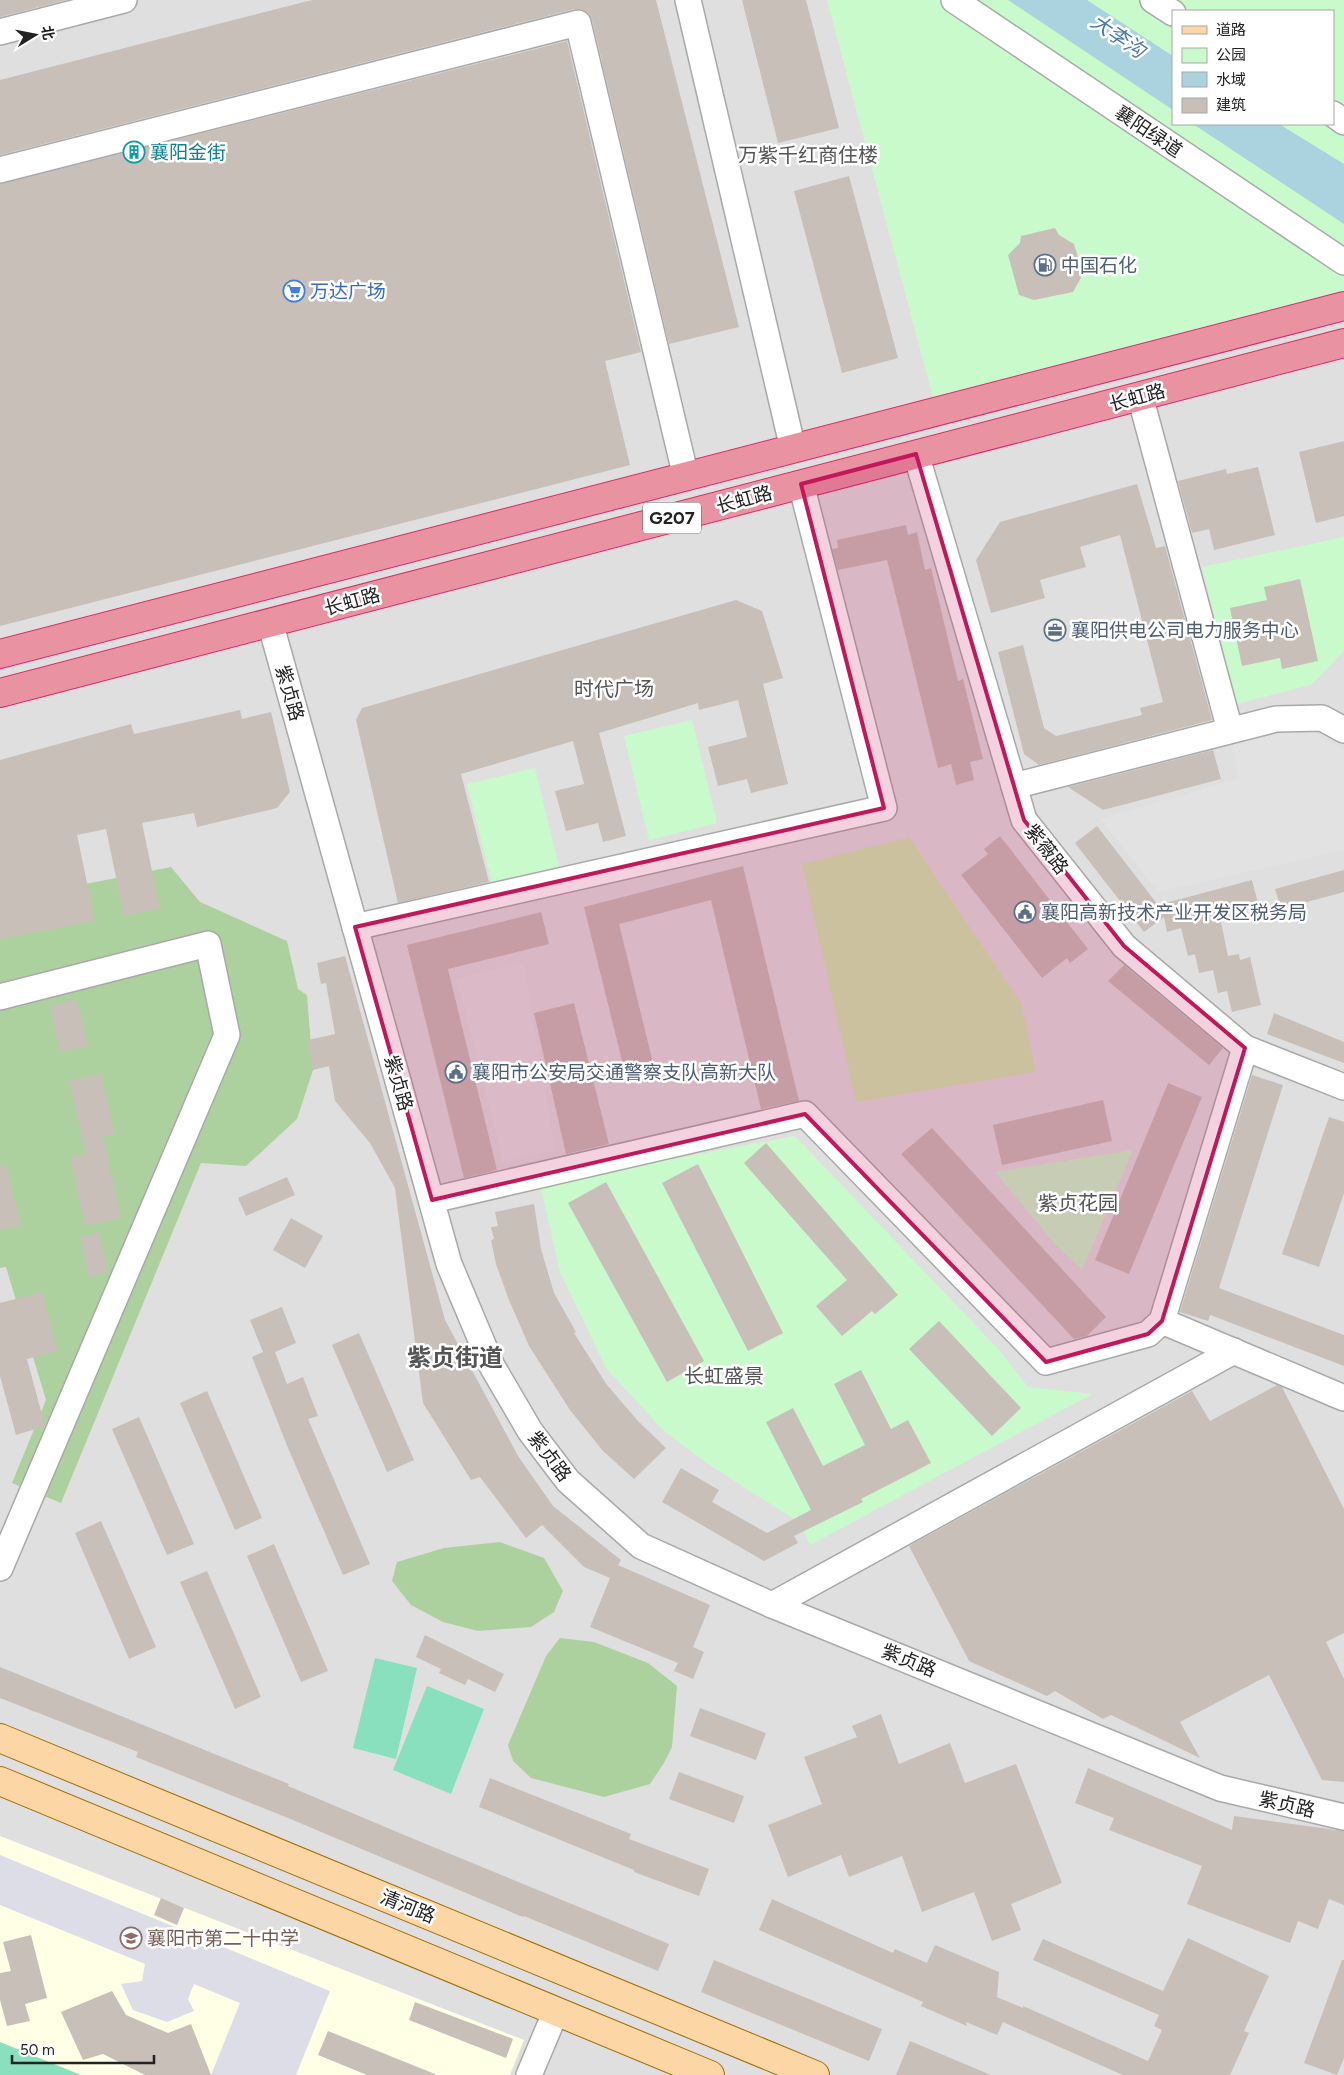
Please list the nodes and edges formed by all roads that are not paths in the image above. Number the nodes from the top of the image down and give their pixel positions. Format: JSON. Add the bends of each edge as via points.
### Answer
{"nodes":[{"id":1,"x":124,"y":0,"type":"edge"},
{"id":2,"x":688,"y":0,"type":"edge"},
{"id":3,"x":954,"y":0,"type":"edge"},
{"id":4,"x":1153,"y":0,"type":"edge"},
{"id":5,"x":1172,"y":12,"type":"edge"},
{"id":6,"x":0,"y":32,"type":"edge"},
{"id":7,"x":0,"y":170,"type":"edge"},
{"id":8,"x":1344,"y":262,"type":"edge"},
{"id":9,"x":1344,"y":306,"type":"edge"},
{"id":10,"x":1344,"y":343,"type":"edge"},
{"id":11,"x":1140,"y":396,"type":"junction"},
{"id":12,"x":793,"y":449,"type":"junction"},
{"id":13,"x":916,"y":454,"type":"junction"},
{"id":14,"x":686,"y":476,"type":"junction"},
{"id":15,"x":801,"y":484,"type":"junction"},
{"id":16,"x":270,"y":622,"type":"junction"},
{"id":17,"x":0,"y":654,"type":"edge"},
{"id":18,"x":0,"y":693,"type":"edge"},
{"id":19,"x":1230,"y":730,"type":"junction"},
{"id":20,"x":1344,"y":730,"type":"edge"},
{"id":21,"x":1014,"y":786,"type":"junction"},
{"id":22,"x":355,"y":927,"type":"junction"},
{"id":23,"x":0,"y":997,"type":"edge"},
{"id":24,"x":1245,"y":1048,"type":"junction"},
{"id":25,"x":1344,"y":1087,"type":"edge"},
{"id":26,"x":432,"y":1200,"type":"junction"},
{"id":27,"x":1162,"y":1321,"type":"junction"},
{"id":28,"x":1234,"y":1351,"type":"junction"},
{"id":29,"x":1344,"y":1398,"type":"edge"},
{"id":30,"x":0,"y":1568,"type":"edge"},
{"id":31,"x":772,"y":1605,"type":"junction"},
{"id":32,"x":0,"y":1738,"type":"edge"},
{"id":33,"x":0,"y":1781,"type":"edge"},
{"id":34,"x":1344,"y":1817,"type":"edge"},
{"id":35,"x":556,"y":2011,"type":"junction"},
{"id":36,"x":529,"y":2075,"type":"edge"},
{"id":37,"x":710,"y":2075,"type":"edge"},
{"id":38,"x":815,"y":2075,"type":"edge"}],
"edges":[{"from":1,"to":6,"type":"street"},
{"from":2,"to":12,"type":"street"},
{"from":3,"to":8,"type":"street","name":"襄阳绿道"},
{"from":4,"to":5,"type":"street"},
{"from":7,"to":14,"type":"street","via":[[578,23]]},
{"from":9,"to":12,"type":"highway","name":"长虹路","number":"G207"},
{"from":10,"to":11,"type":"highway","name":"长虹路","number":"G207"},
{"from":11,"to":13,"type":"highway","name":"长虹路","number":"G207"},
{"from":11,"to":19,"type":"street"},
{"from":12,"to":14,"type":"highway","name":"长虹路","number":"G207"},
{"from":13,"to":15,"type":"highway","name":"长虹路","number":"G207"},
{"from":13,"to":21,"type":"street","name":"紫薇路"},
{"from":14,"to":17,"type":"highway","name":"长虹路","number":"G207"},
{"from":15,"to":16,"type":"highway","name":"长虹路","number":"G207"},
{"from":15,"to":22,"type":"street","via":[[884,808]]},
{"from":16,"to":18,"type":"highway","name":"长虹路","number":"G207"},
{"from":16,"to":22,"type":"street","name":"紫贞路"},
{"from":19,"to":20,"type":"street","via":[[1276,719],[1322,718]]},
{"from":19,"to":21,"type":"street"},
{"from":21,"to":24,"type":"street","name":"紫薇路","via":[[1024,820],[1124,946]]},
{"from":22,"to":26,"type":"street","name":"紫贞路"},
{"from":23,"to":30,"type":"street","via":[[208,944],[227,1035]]},
{"from":24,"to":25,"type":"street","name":"紫薇路"},
{"from":24,"to":27,"type":"street"},
{"from":26,"to":27,"type":"street","via":[[805,1114],[1046,1362],[1148,1334]]},
{"from":26,"to":31,"type":"street","name":"紫贞路","via":[[450,1264],[492,1366],[530,1431],[568,1481],[641,1546]]},
{"from":27,"to":28,"type":"street"},
{"from":28,"to":29,"type":"street"},
{"from":28,"to":31,"type":"street"},
{"from":31,"to":34,"type":"street","name":"紫贞路","via":[[1220,1788]]},
{"from":32,"to":38,"type":"main road","name":"清河路"},
{"from":33,"to":35,"type":"main road"},
{"from":35,"to":36,"type":"street"},
{"from":35,"to":37,"type":"main road"}]}
